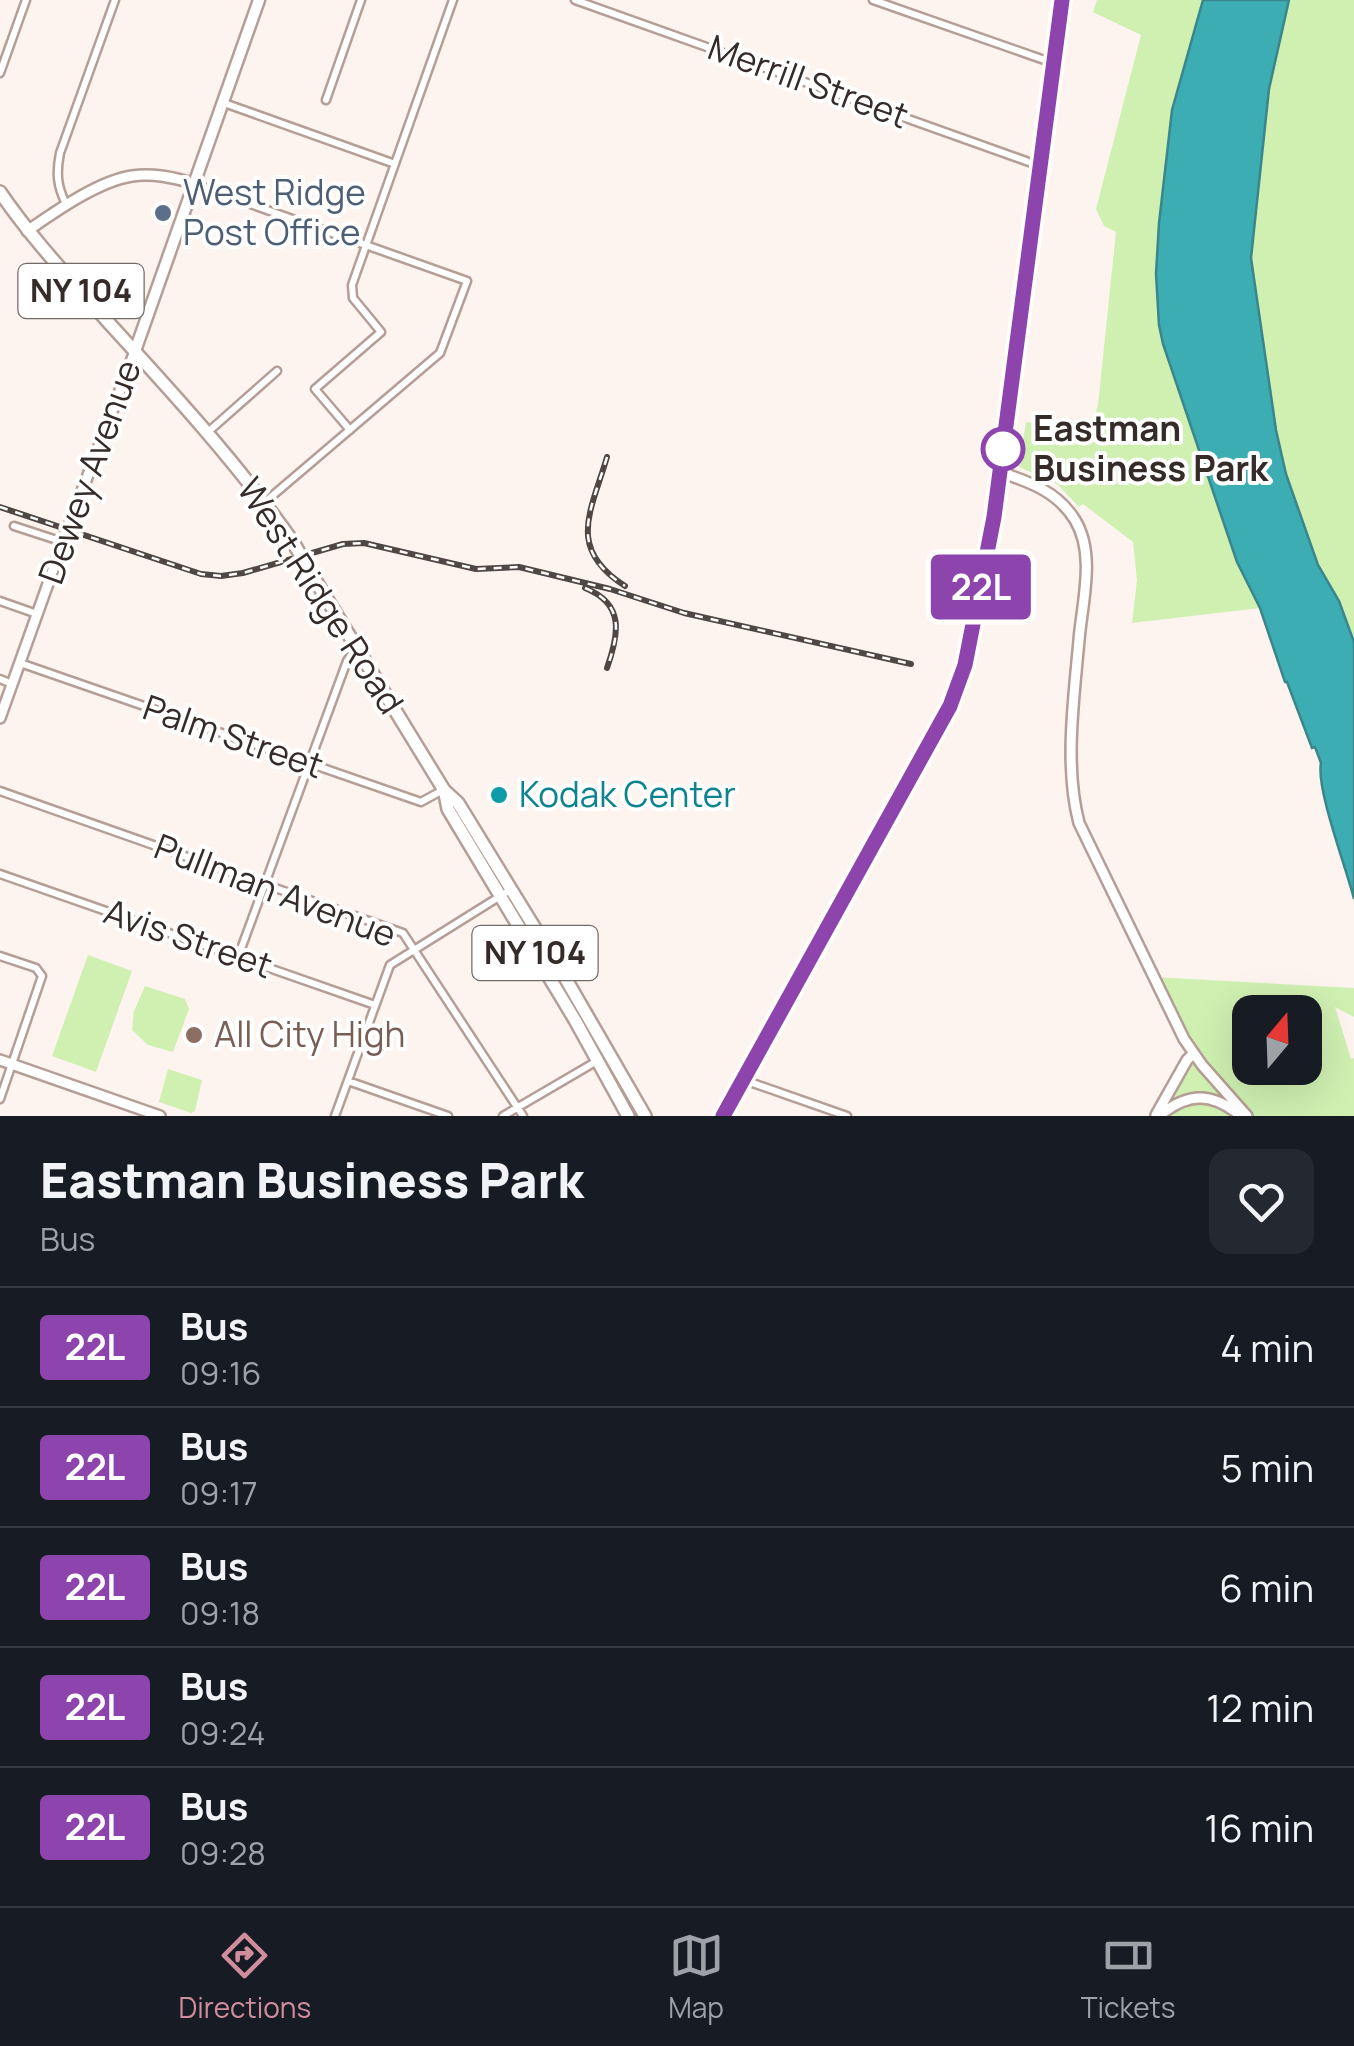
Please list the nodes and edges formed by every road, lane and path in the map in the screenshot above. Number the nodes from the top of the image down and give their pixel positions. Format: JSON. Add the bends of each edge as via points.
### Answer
{"nodes":[{"id":1,"x":26,"y":0,"type":"edge"},
{"id":2,"x":115,"y":0,"type":"edge"},
{"id":3,"x":260,"y":0,"type":"edge"},
{"id":4,"x":361,"y":0,"type":"edge"},
{"id":5,"x":454,"y":0,"type":"edge"},
{"id":6,"x":574,"y":0,"type":"edge"},
{"id":7,"x":873,"y":0,"type":"edge"},
{"id":8,"x":1062,"y":0,"type":"edge"},
{"id":9,"x":1054,"y":64,"type":"junction"},
{"id":10,"x":0,"y":73,"type":"edge"},
{"id":11,"x":326,"y":100,"type":"dead end"},
{"id":12,"x":223,"y":102,"type":"junction"},
{"id":13,"x":395,"y":164,"type":"junction"},
{"id":14,"x":1042,"y":166,"type":"junction"},
{"id":15,"x":194,"y":184,"type":"junction"},
{"id":16,"x":0,"y":192,"type":"edge"},
{"id":17,"x":66,"y":204,"type":"junction"},
{"id":18,"x":0,"y":208,"type":"edge"},
{"id":19,"x":27,"y":231,"type":"junction"},
{"id":20,"x":366,"y":246,"type":"junction"},
{"id":21,"x":1028,"y":271,"type":"dead end"},
{"id":22,"x":1026,"y":289,"type":"dead end"},
{"id":23,"x":134,"y":351,"type":"junction"},
{"id":24,"x":277,"y":371,"type":"dead end"},
{"id":25,"x":350,"y":430,"type":"junction"},
{"id":26,"x":206,"y":433,"type":"junction"},
{"id":27,"x":1000,"y":472,"type":"junction"},
{"id":28,"x":264,"y":502,"type":"junction"},
{"id":29,"x":14,"y":526,"type":"dead end"},
{"id":30,"x":64,"y":540,"type":"junction"},
{"id":31,"x":0,"y":601,"type":"edge"},
{"id":32,"x":37,"y":614,"type":"junction"},
{"id":33,"x":356,"y":648,"type":"junction"},
{"id":34,"x":20,"y":662,"type":"junction"},
{"id":35,"x":0,"y":679,"type":"edge"},
{"id":36,"x":12,"y":684,"type":"junction"},
{"id":37,"x":0,"y":718,"type":"edge"},
{"id":38,"x":308,"y":764,"type":"junction"},
{"id":39,"x":444,"y":790,"type":"junction"},
{"id":40,"x":0,"y":791,"type":"edge"},
{"id":41,"x":0,"y":874,"type":"edge"},
{"id":42,"x":264,"y":883,"type":"junction"},
{"id":43,"x":506,"y":893,"type":"junction"},
{"id":44,"x":414,"y":950,"type":"junction"},
{"id":45,"x":0,"y":956,"type":"edge"},
{"id":46,"x":238,"y":957,"type":"junction"},
{"id":47,"x":375,"y":1005,"type":"junction"},
{"id":48,"x":1193,"y":1054,"type":"junction"},
{"id":49,"x":604,"y":1058,"type":"junction"},
{"id":50,"x":0,"y":1060,"type":"edge"},
{"id":51,"x":12,"y":1064,"type":"junction"},
{"id":52,"x":744,"y":1080,"type":"junction"},
{"id":53,"x":348,"y":1081,"type":"junction"},
{"id":54,"x":0,"y":1099,"type":"edge"},
{"id":55,"x":516,"y":1108,"type":"junction"},
{"id":56,"x":160,"y":1116,"type":"edge"},
{"id":57,"x":335,"y":1116,"type":"edge"},
{"id":58,"x":448,"y":1116,"type":"edge"},
{"id":59,"x":503,"y":1116,"type":"edge"},
{"id":60,"x":523,"y":1116,"type":"edge"},
{"id":61,"x":628,"y":1116,"type":"edge"},
{"id":62,"x":645,"y":1116,"type":"edge"},
{"id":63,"x":724,"y":1116,"type":"edge"},
{"id":64,"x":846,"y":1116,"type":"edge"},
{"id":65,"x":1157,"y":1116,"type":"edge"},
{"id":66,"x":1244,"y":1116,"type":"edge"}],
"edges":[{"from":1,"to":10,"type":"street"},
{"from":2,"to":17,"type":"street","via":[[60,153],[56,172]]},
{"from":3,"to":12,"type":"main road","name":"Dewey Avenue"},
{"from":4,"to":11,"type":"street"},
{"from":5,"to":13,"type":"street"},
{"from":6,"to":14,"type":"street","name":"Merrill Street"},
{"from":7,"to":9,"type":"street"},
{"from":8,"to":9,"type":"main road"},
{"from":9,"to":14,"type":"main road"},
{"from":12,"to":13,"type":"street"},
{"from":12,"to":15,"type":"main road","name":"Dewey Avenue"},
{"from":13,"to":20,"type":"street"},
{"from":14,"to":21,"type":"main road"},
{"from":15,"to":17,"type":"street","via":[[131,176]]},
{"from":15,"to":20,"type":"street"},
{"from":15,"to":23,"type":"main road","name":"Dewey Avenue"},
{"from":16,"to":19,"type":"highway","name":"West Ridge Road","number":"NY 104"},
{"from":17,"to":19,"type":"street"},
{"from":18,"to":19,"type":"highway","name":"West Ridge Road","number":"NY 104"},
{"from":19,"to":23,"type":"highway","name":"West Ridge Road","number":"NY 104"},
{"from":20,"to":25,"type":"street","via":[[352,292],[381,332],[314,389]]},
{"from":20,"to":25,"type":"street","via":[[467,281],[440,353]]},
{"from":22,"to":27,"type":"main road"},
{"from":23,"to":26,"type":"highway","name":"West Ridge Road","number":"NY 104"},
{"from":23,"to":30,"type":"street","name":"Dewey Avenue","bridge":true},
{"from":24,"to":26,"type":"street"},
{"from":25,"to":28,"type":"street"},
{"from":26,"to":28,"type":"highway","name":"West Ridge Road","number":"NY 104"},
{"from":27,"to":48,"type":"street","via":[[1054,496],[1083,537],[1073,710],[1076,812]]},
{"from":27,"to":52,"type":"main road","via":[[956,694]]},
{"from":28,"to":33,"type":"highway","name":"West Ridge Road","number":"NY 104","bridge":true},
{"from":29,"to":30,"type":"street"},
{"from":30,"to":32,"type":"street","name":"Dewey Avenue"},
{"from":31,"to":32,"type":"street"},
{"from":32,"to":34,"type":"street","name":"Dewey Avenue"},
{"from":33,"to":38,"type":"street"},
{"from":33,"to":39,"type":"highway","name":"West Ridge Road","number":"NY 104"},
{"from":34,"to":36,"type":"street","name":"Dewey Avenue"},
{"from":34,"to":38,"type":"street","name":"Palm Street"},
{"from":35,"to":36,"type":"street"},
{"from":36,"to":37,"type":"street","name":"Dewey Avenue"},
{"from":38,"to":39,"type":"street","name":"Palm Street","via":[[421,802]]},
{"from":38,"to":42,"type":"street"},
{"from":39,"to":43,"type":"highway","name":"West Ridge Road","number":"NY 104","via":[[458,803]]},
{"from":40,"to":42,"type":"street","name":"Pullman Avenue"},
{"from":41,"to":46,"type":"street","name":"Avis Street"},
{"from":42,"to":44,"type":"street","name":"Pullman Avenue","via":[[404,932]]},
{"from":42,"to":46,"type":"street"},
{"from":43,"to":44,"type":"street"},
{"from":43,"to":49,"type":"highway","name":"West Ridge Road","number":"NY 104"},
{"from":44,"to":47,"type":"street","via":[[389,967]]},
{"from":44,"to":55,"type":"street","name":"Pullman Avenue"},
{"from":45,"to":51,"type":"street","via":[[40,972]]},
{"from":46,"to":47,"type":"street","name":"Avis Street"},
{"from":47,"to":53,"type":"street"},
{"from":48,"to":65,"type":"street"},
{"from":48,"to":66,"type":"street"},
{"from":49,"to":55,"type":"street"},
{"from":49,"to":61,"type":"highway","name":"West Ridge Road","number":"NY 104"},
{"from":49,"to":62,"type":"highway","name":"West Ridge Road","number":"NY 104"},
{"from":50,"to":51,"type":"street"},
{"from":51,"to":54,"type":"street"},
{"from":51,"to":56,"type":"street"},
{"from":52,"to":63,"type":"main road"},
{"from":52,"to":64,"type":"street"},
{"from":53,"to":57,"type":"street"},
{"from":53,"to":58,"type":"street"},
{"from":55,"to":59,"type":"street"},
{"from":55,"to":60,"type":"street","name":"Pullman Avenue"},
{"from":65,"to":66,"type":"street","via":[[1200,1097]]}]}
